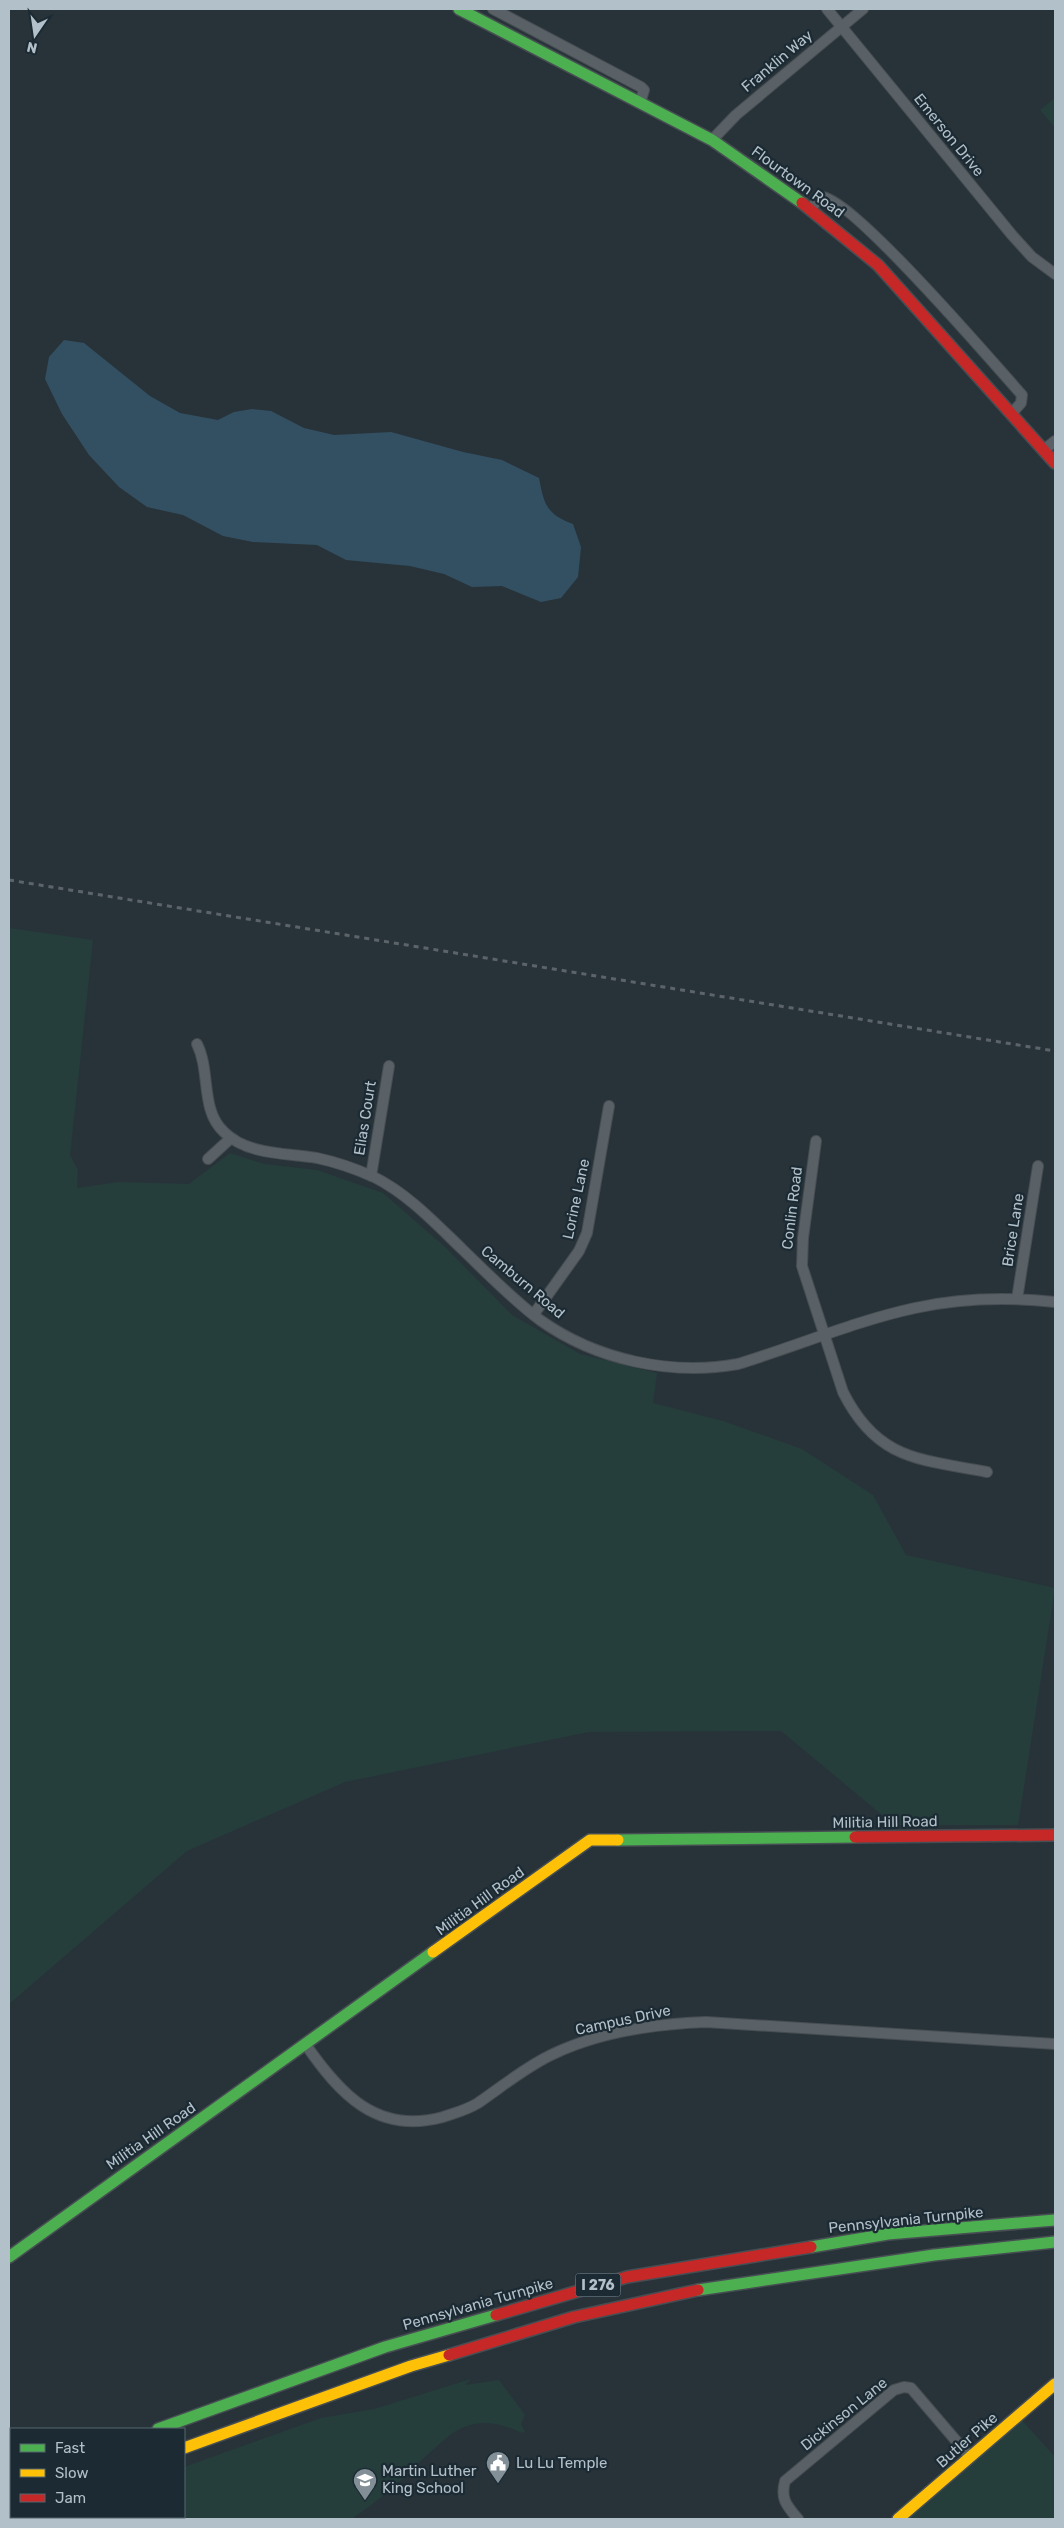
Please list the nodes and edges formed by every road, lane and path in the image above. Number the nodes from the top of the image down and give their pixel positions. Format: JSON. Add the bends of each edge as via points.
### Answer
{"nodes":[{"id":1,"x":462,"y":9,"type":"edge"},
{"id":2,"x":493,"y":9,"type":"edge"},
{"id":3,"x":827,"y":9,"type":"edge"},
{"id":4,"x":864,"y":9,"type":"edge"},
{"id":5,"x":841,"y":27,"type":"junction"},
{"id":6,"x":640,"y":103,"type":"junction"},
{"id":7,"x":712,"y":140,"type":"junction"},
{"id":8,"x":810,"y":209,"type":"junction"},
{"id":9,"x":1055,"y":274,"type":"edge"},
{"id":10,"x":1012,"y":413,"type":"junction"},
{"id":11,"x":1055,"y":441,"type":"edge"},
{"id":12,"x":1045,"y":449,"type":"junction"},
{"id":13,"x":1055,"y":462,"type":"edge"},
{"id":14,"x":197,"y":1044,"type":"dead end"},
{"id":15,"x":389,"y":1066,"type":"dead end"},
{"id":16,"x":609,"y":1106,"type":"dead end"},
{"id":17,"x":230,"y":1138,"type":"junction"},
{"id":18,"x":816,"y":1141,"type":"dead end"},
{"id":19,"x":208,"y":1159,"type":"dead end"},
{"id":20,"x":1038,"y":1166,"type":"dead end"},
{"id":21,"x":371,"y":1176,"type":"junction"},
{"id":22,"x":1017,"y":1299,"type":"junction"},
{"id":23,"x":1055,"y":1302,"type":"edge"},
{"id":24,"x":534,"y":1314,"type":"junction"},
{"id":25,"x":824,"y":1336,"type":"junction"},
{"id":26,"x":987,"y":1472,"type":"dead end"},
{"id":27,"x":1055,"y":1835,"type":"edge"},
{"id":28,"x":1055,"y":2044,"type":"edge"},
{"id":29,"x":306,"y":2045,"type":"junction"},
{"id":30,"x":1055,"y":2220,"type":"edge"},
{"id":31,"x":1055,"y":2242,"type":"edge"},
{"id":32,"x":9,"y":2257,"type":"edge"},
{"id":33,"x":1055,"y":2384,"type":"edge"},
{"id":34,"x":161,"y":2428,"type":"edge"},
{"id":35,"x":185,"y":2448,"type":"edge"},
{"id":36,"x":970,"y":2457,"type":"junction"},
{"id":37,"x":798,"y":2519,"type":"edge"},
{"id":38,"x":898,"y":2519,"type":"edge"}],
"edges":[{"from":1,"to":6,"type":"main road","name":"Flourtown Road"},
{"from":2,"to":6,"type":"street","via":[[641,87],[644,90]]},
{"from":3,"to":5,"type":"street","name":"Emerson Drive"},
{"from":4,"to":5,"type":"street","name":"Franklin Way"},
{"from":5,"to":7,"type":"street","name":"Franklin Way","via":[[736,115]]},
{"from":5,"to":9,"type":"street","name":"Emerson Drive","via":[[1012,236]]},
{"from":6,"to":7,"type":"main road","name":"Flourtown Road"},
{"from":7,"to":8,"type":"main road","name":"Flourtown Road"},
{"from":8,"to":10,"type":"main road","name":"Flourtown Road","via":[[878,264]]},
{"from":8,"to":10,"type":"street","via":[[821,197],[831,199],[894,254],[1022,394],[1021,402]]},
{"from":10,"to":12,"type":"main road","name":"Flourtown Road"},
{"from":11,"to":12,"type":"street"},
{"from":12,"to":13,"type":"main road","name":"Flourtown Road"},
{"from":14,"to":17,"type":"street","name":"Camburn Road","via":[[205,1066],[212,1117]]},
{"from":15,"to":21,"type":"street","name":"Elias Court"},
{"from":16,"to":24,"type":"street","name":"Lorine Lane","via":[[585,1239]]},
{"from":17,"to":19,"type":"street"},
{"from":17,"to":21,"type":"street","name":"Camburn Road","via":[[256,1149],[334,1162]]},
{"from":18,"to":25,"type":"street","name":"Conlin Road","via":[[801,1258]]},
{"from":20,"to":22,"type":"street","name":"Brice Lane"},
{"from":21,"to":24,"type":"street","name":"Camburn Road","via":[[417,1207]]},
{"from":22,"to":23,"type":"street","name":"Camburn Road"},
{"from":22,"to":25,"type":"street","name":"Camburn Road","via":[[973,1300],[917,1308]]},
{"from":24,"to":25,"type":"street","name":"Camburn Road","via":[[557,1330],[616,1357],[678,1367],[738,1364]]},
{"from":25,"to":26,"type":"street","name":"Conlin Road","via":[[843,1392],[859,1420],[873,1436],[905,1454]]},
{"from":27,"to":29,"type":"main road","name":"Militia Hill Road","via":[[590,1840]]},
{"from":28,"to":29,"type":"street","name":"Campus Drive","via":[[706,2022],[661,2025],[592,2039],[570,2047],[530,2066],[463,2110],[419,2121],[382,2116],[356,2102],[329,2078]]},
{"from":29,"to":32,"type":"main road","name":"Militia Hill Road"},
{"from":30,"to":34,"type":"main road","name":"Pennsylvania Turnpike","number":"I 276","via":[[888,2234],[627,2276],[385,2347]]},
{"from":31,"to":35,"type":"main road","number":"I 276","via":[[934,2255],[714,2286],[574,2318],[411,2366]]},
{"from":33,"to":36,"type":"main road","name":"Butler Pike"},
{"from":36,"to":37,"type":"street","name":"Dickinson Lane","via":[[911,2388],[894,2390],[785,2481],[784,2503]]},
{"from":36,"to":38,"type":"main road","name":"Butler Pike"}]}
